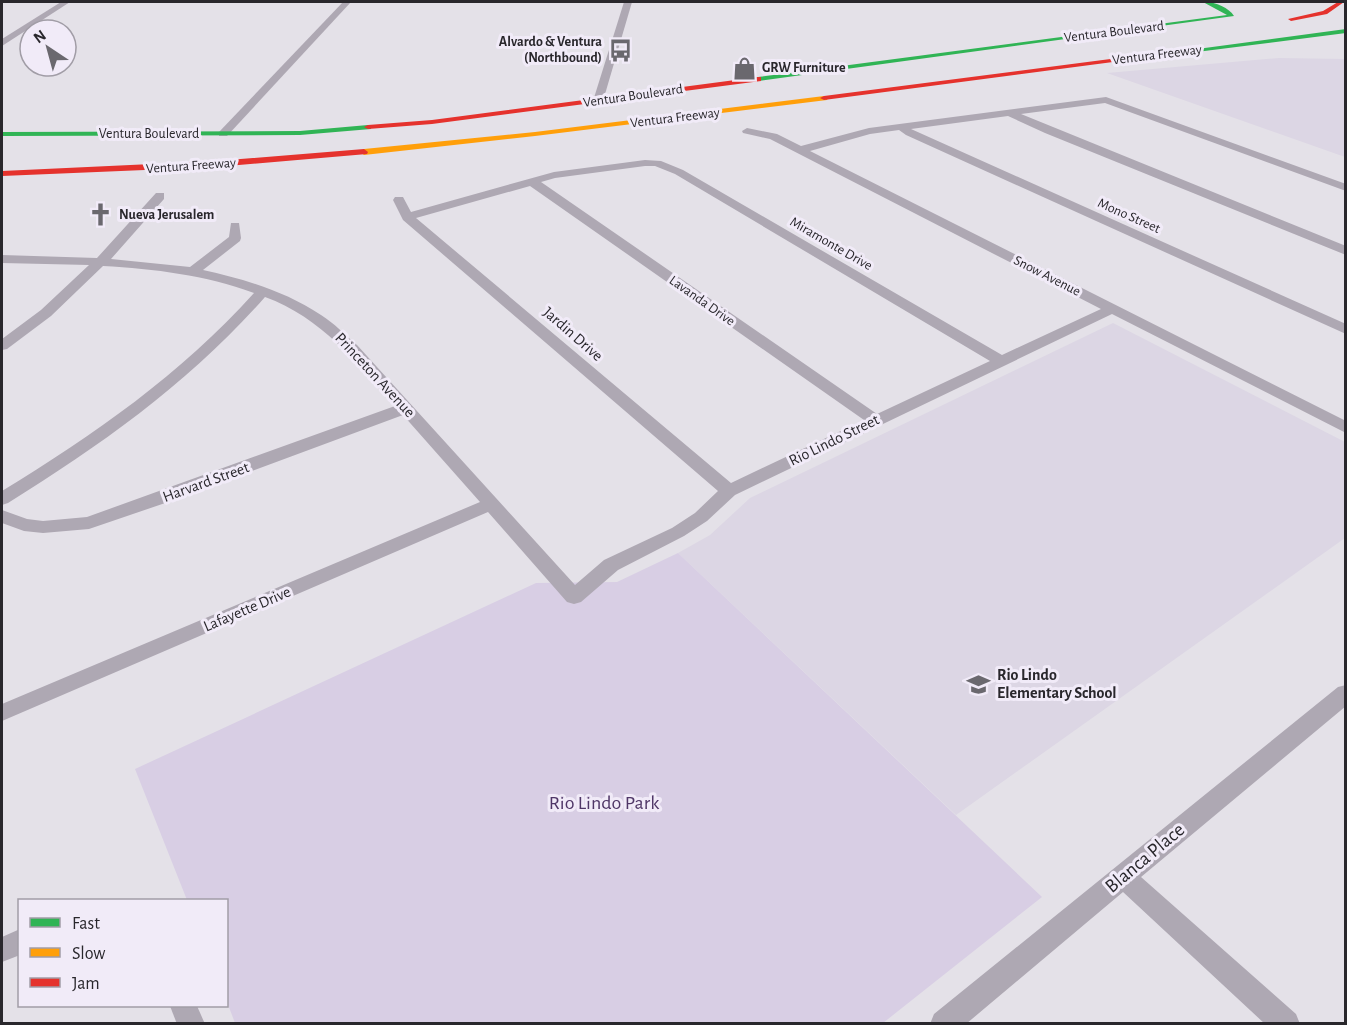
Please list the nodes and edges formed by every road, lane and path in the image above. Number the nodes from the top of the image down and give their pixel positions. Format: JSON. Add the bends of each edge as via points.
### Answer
{"nodes":[{"id":1,"x":66,"y":2,"type":"edge"},
{"id":2,"x":347,"y":2,"type":"edge"},
{"id":3,"x":628,"y":2,"type":"edge"},
{"id":4,"x":1206,"y":2,"type":"edge"},
{"id":5,"x":1341,"y":2,"type":"edge"},
{"id":6,"x":1272,"y":21,"type":"dead end"},
{"id":7,"x":1346,"y":21,"type":"edge"},
{"id":8,"x":1237,"y":27,"type":"dead end"},
{"id":9,"x":1346,"y":31,"type":"edge"},
{"id":10,"x":2,"y":43,"type":"edge"},
{"id":11,"x":1294,"y":52,"type":"dead end"},
{"id":12,"x":1003,"y":75,"type":"junction"},
{"id":13,"x":827,"y":87,"type":"junction"},
{"id":14,"x":598,"y":101,"type":"junction"},
{"id":15,"x":1008,"y":112,"type":"junction"},
{"id":16,"x":902,"y":127,"type":"junction"},
{"id":17,"x":747,"y":131,"type":"dead end"},
{"id":18,"x":2,"y":134,"type":"edge"},
{"id":19,"x":223,"y":134,"type":"junction"},
{"id":20,"x":204,"y":150,"type":"dead end"},
{"id":21,"x":800,"y":150,"type":"junction"},
{"id":22,"x":2,"y":174,"type":"edge"},
{"id":23,"x":531,"y":181,"type":"junction"},
{"id":24,"x":1346,"y":188,"type":"edge"},
{"id":25,"x":160,"y":196,"type":"dead end"},
{"id":26,"x":399,"y":200,"type":"dead end"},
{"id":27,"x":407,"y":217,"type":"junction"},
{"id":28,"x":235,"y":226,"type":"dead end"},
{"id":29,"x":1346,"y":251,"type":"edge"},
{"id":30,"x":2,"y":259,"type":"edge"},
{"id":31,"x":102,"y":262,"type":"junction"},
{"id":32,"x":193,"y":270,"type":"junction"},
{"id":33,"x":263,"y":291,"type":"junction"},
{"id":34,"x":1112,"y":309,"type":"junction"},
{"id":35,"x":1346,"y":330,"type":"edge"},
{"id":36,"x":2,"y":346,"type":"edge"},
{"id":37,"x":1001,"y":361,"type":"junction"},
{"id":38,"x":406,"y":408,"type":"junction"},
{"id":39,"x":874,"y":420,"type":"junction"},
{"id":40,"x":1346,"y":428,"type":"edge"},
{"id":41,"x":729,"y":491,"type":"junction"},
{"id":42,"x":2,"y":499,"type":"edge"},
{"id":43,"x":492,"y":504,"type":"junction"},
{"id":44,"x":2,"y":516,"type":"edge"},
{"id":45,"x":574,"y":597,"type":"joint"},
{"id":46,"x":1346,"y":693,"type":"edge"},
{"id":47,"x":2,"y":713,"type":"edge"},
{"id":48,"x":1123,"y":876,"type":"junction"},
{"id":49,"x":18,"y":942,"type":"edge"},
{"id":50,"x":2,"y":950,"type":"edge"},
{"id":51,"x":185,"y":1007,"type":"edge"},
{"id":52,"x":191,"y":1023,"type":"edge"},
{"id":53,"x":944,"y":1023,"type":"edge"},
{"id":54,"x":1286,"y":1023,"type":"edge"}],
"edges":[{"from":1,"to":10,"type":"street"},
{"from":2,"to":19,"type":"street"},
{"from":3,"to":14,"type":"street"},
{"from":4,"to":14,"type":"main road","name":"Ventura Boulevard","via":[[1231,16]]},
{"from":5,"to":6,"type":"main road","via":[[1330,11]]},
{"from":7,"to":13,"type":"main road","name":"Ventura Freeway"},
{"from":8,"to":13,"type":"main road","via":[[940,67]]},
{"from":9,"to":12,"type":"main road","name":"Ventura Freeway"},
{"from":11,"to":12,"type":"main road"},
{"from":12,"to":22,"type":"main road","name":"Ventura Freeway","via":[[477,142],[212,165]]},
{"from":13,"to":20,"type":"main road","name":"Ventura Freeway","via":[[464,133]]},
{"from":14,"to":19,"type":"main road","name":"Ventura Boulevard","via":[[389,127]]},
{"from":15,"to":16,"type":"street"},
{"from":15,"to":24,"type":"street","via":[[1106,100]]},
{"from":15,"to":29,"type":"street"},
{"from":16,"to":21,"type":"street","via":[[856,133]]},
{"from":16,"to":35,"type":"street","name":"Mono Street"},
{"from":17,"to":21,"type":"street","name":"Snow Avenue","via":[[773,136]]},
{"from":18,"to":19,"type":"main road","name":"Ventura Boulevard"},
{"from":21,"to":34,"type":"street","name":"Snow Avenue"},
{"from":23,"to":27,"type":"street","name":"Miramonte Drive"},
{"from":23,"to":37,"type":"street","name":"Miramonte Drive","via":[[642,164],[672,168]]},
{"from":23,"to":39,"type":"street","name":"Lavanda Drive"},
{"from":25,"to":31,"type":"street"},
{"from":26,"to":27,"type":"street","name":"Jardin Drive"},
{"from":27,"to":41,"type":"street","name":"Jardin Drive"},
{"from":28,"to":32,"type":"street","via":[[234,238]]},
{"from":30,"to":31,"type":"street","name":"Princeton Avenue"},
{"from":31,"to":32,"type":"street","name":"Princeton Avenue"},
{"from":31,"to":36,"type":"street","via":[[50,311]]},
{"from":32,"to":33,"type":"street","name":"Princeton Avenue"},
{"from":33,"to":38,"type":"street","name":"Princeton Avenue","via":[[302,309],[340,335]]},
{"from":33,"to":42,"type":"street","via":[[204,353],[145,404]]},
{"from":34,"to":37,"type":"street","name":"Rio Lindo Street"},
{"from":34,"to":40,"type":"street","name":"Snow Avenue"},
{"from":37,"to":39,"type":"street","name":"Rio Lindo Street"},
{"from":38,"to":43,"type":"street","name":"Princeton Avenue"},
{"from":38,"to":44,"type":"street","name":"Harvard Street","via":[[89,523],[43,527]]},
{"from":39,"to":41,"type":"street","name":"Rio Lindo Street"},
{"from":41,"to":45,"type":"street","name":"Rio Lindo Street","via":[[678,532],[611,565]]},
{"from":43,"to":45,"type":"street","name":"Princeton Avenue"},
{"from":43,"to":47,"type":"street","name":"Lafayette Drive"},
{"from":46,"to":48,"type":"street","name":"Blanca Place"},
{"from":48,"to":53,"type":"street","name":"Blanca Place"},
{"from":48,"to":54,"type":"street"},
{"from":49,"to":50,"type":"street"},
{"from":51,"to":52,"type":"street"}]}
